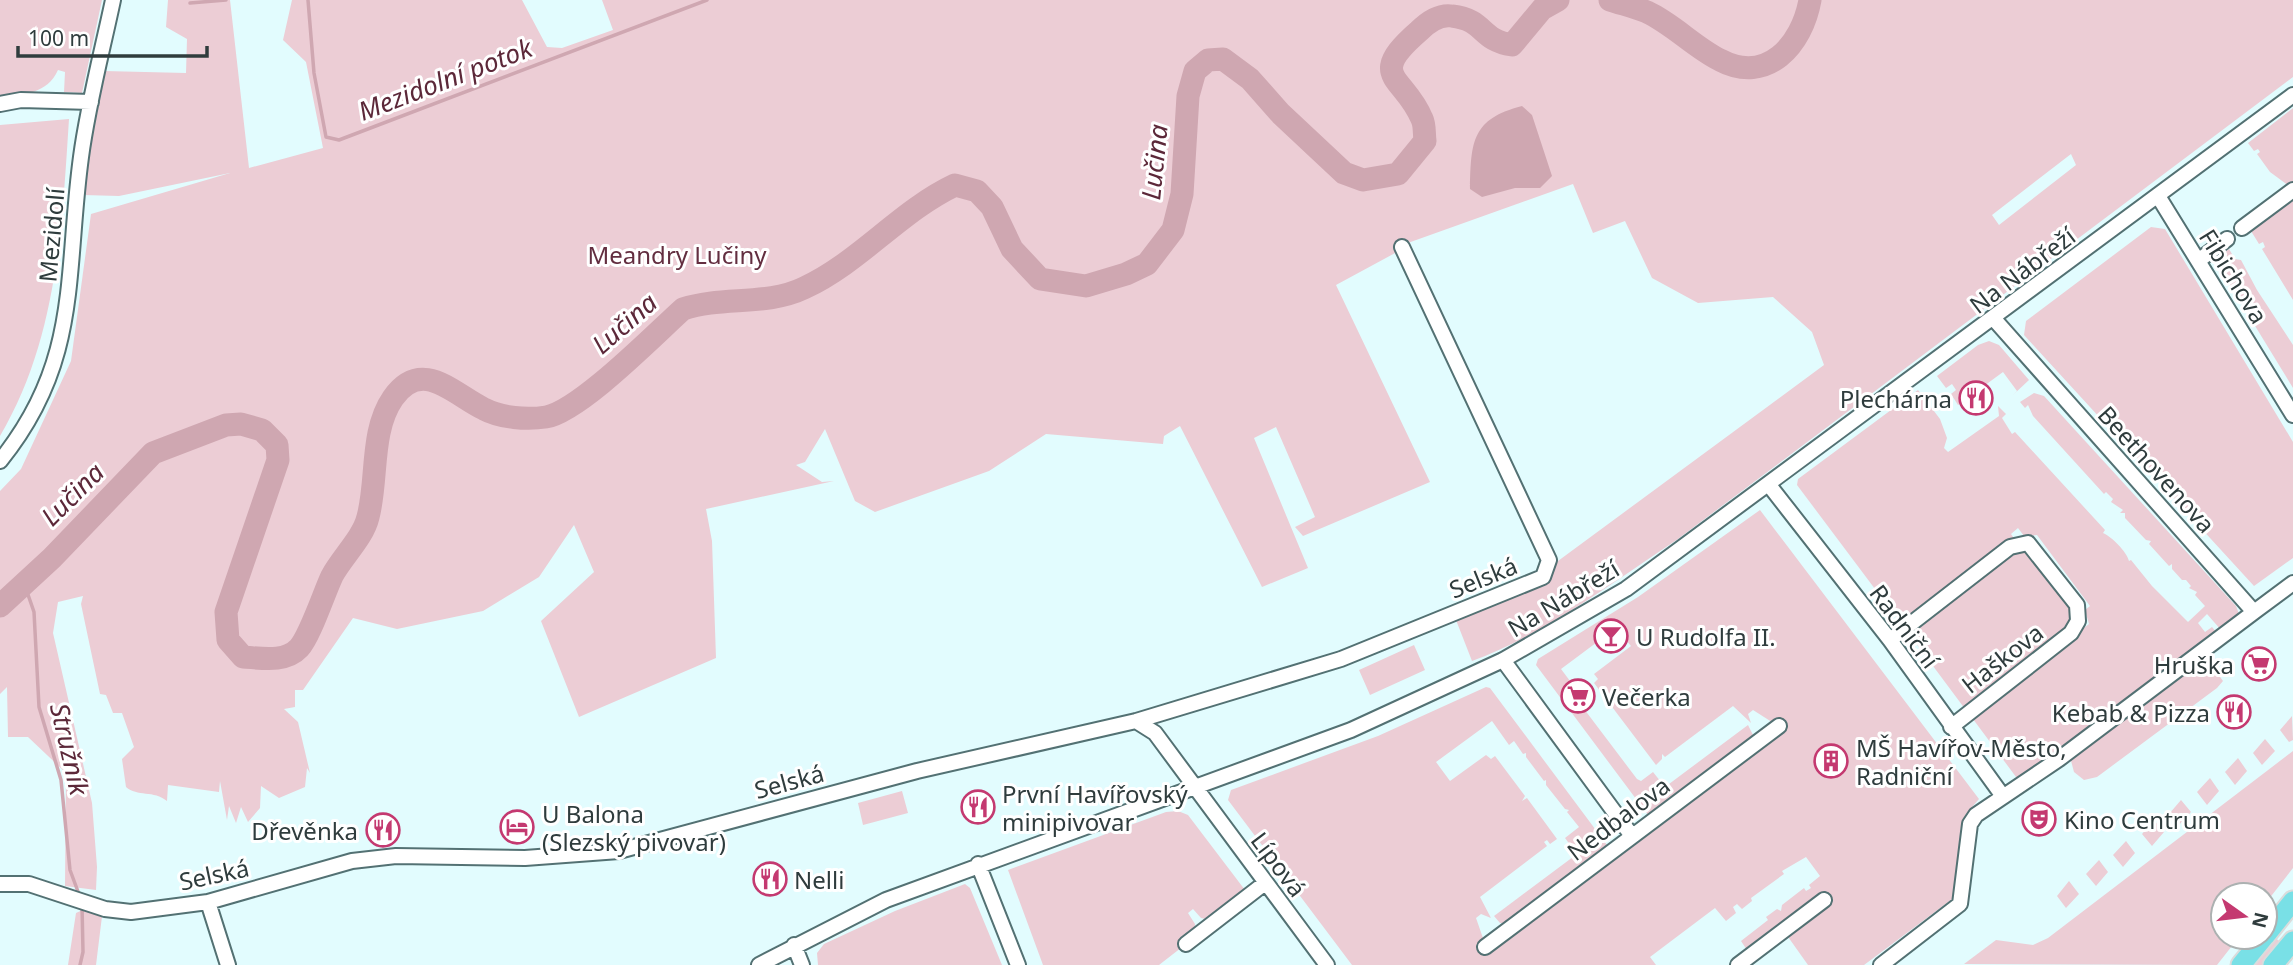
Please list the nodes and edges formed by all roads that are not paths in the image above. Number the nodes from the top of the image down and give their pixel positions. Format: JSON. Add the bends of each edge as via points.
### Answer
{"nodes":[{"id":1,"x":113,"y":0,"type":"edge"},
{"id":2,"x":2293,"y":95,"type":"edge"},
{"id":3,"x":91,"y":102,"type":"junction"},
{"id":4,"x":0,"y":104,"type":"edge"},
{"id":5,"x":2293,"y":190,"type":"edge"},
{"id":6,"x":2158,"y":196,"type":"junction"},
{"id":7,"x":2242,"y":228,"type":"dead end"},
{"id":8,"x":2227,"y":239,"type":"dead end"},
{"id":9,"x":1402,"y":247,"type":"dead end"},
{"id":10,"x":2198,"y":261,"type":"junction"},
{"id":11,"x":1994,"y":319,"type":"junction"},
{"id":12,"x":2293,"y":415,"type":"edge"},
{"id":13,"x":0,"y":461,"type":"edge"},
{"id":14,"x":1769,"y":485,"type":"junction"},
{"id":15,"x":2293,"y":583,"type":"edge"},
{"id":16,"x":2254,"y":612,"type":"junction"},
{"id":17,"x":1890,"y":640,"type":"junction"},
{"id":18,"x":1503,"y":660,"type":"junction"},
{"id":19,"x":1136,"y":721,"type":"junction"},
{"id":20,"x":1779,"y":726,"type":"dead end"},
{"id":21,"x":1951,"y":727,"type":"junction"},
{"id":22,"x":1195,"y":789,"type":"junction"},
{"id":23,"x":2003,"y":795,"type":"junction"},
{"id":24,"x":1632,"y":836,"type":"junction"},
{"id":25,"x":978,"y":864,"type":"junction"},
{"id":26,"x":1265,"y":883,"type":"junction"},
{"id":27,"x":0,"y":884,"type":"edge"},
{"id":28,"x":1824,"y":900,"type":"dead end"},
{"id":29,"x":2293,"y":901,"type":"edge"},
{"id":30,"x":208,"y":902,"type":"junction"},
{"id":31,"x":2279,"y":918,"type":"edge"},
{"id":32,"x":2293,"y":941,"type":"edge"},
{"id":33,"x":1186,"y":944,"type":"dead end"},
{"id":34,"x":794,"y":945,"type":"junction"},
{"id":35,"x":1485,"y":947,"type":"dead end"},
{"id":36,"x":2252,"y":951,"type":"edge"},
{"id":37,"x":1744,"y":963,"type":"edge"},
{"id":38,"x":228,"y":965,"type":"edge"},
{"id":39,"x":759,"y":965,"type":"edge"},
{"id":40,"x":802,"y":965,"type":"edge"},
{"id":41,"x":1018,"y":965,"type":"edge"},
{"id":42,"x":1327,"y":965,"type":"edge"},
{"id":43,"x":1881,"y":965,"type":"edge"},
{"id":44,"x":2241,"y":965,"type":"edge"},
{"id":45,"x":2273,"y":965,"type":"edge"}],
"edges":[{"from":1,"to":3,"type":"street","name":"Mezidolí"},
{"from":2,"to":6,"type":"street","name":"Na Nábřeží"},
{"from":3,"to":4,"type":"street","via":[[22,100]]},
{"from":3,"to":13,"type":"street","name":"Mezidolí","via":[[61,345],[45,391],[21,435]]},
{"from":5,"to":7,"type":"street"},
{"from":6,"to":10,"type":"street","name":"Fibichova"},
{"from":6,"to":11,"type":"street","name":"Na Nábřeží"},
{"from":8,"to":10,"type":"street"},
{"from":9,"to":19,"type":"street","name":"Selská","via":[[1549,560],[1543,577],[1341,659]]},
{"from":10,"to":12,"type":"street","name":"Fibichova"},
{"from":11,"to":14,"type":"street","name":"Na Nábřeží"},
{"from":11,"to":16,"type":"street","name":"Beethovenova"},
{"from":14,"to":17,"type":"street","name":"Radniční"},
{"from":14,"to":18,"type":"street","name":"Na Nábřeží","via":[[1626,589]]},
{"from":15,"to":16,"type":"street"},
{"from":16,"to":23,"type":"street"},
{"from":17,"to":21,"type":"street","name":"Radniční"},
{"from":17,"to":21,"type":"street","name":"Haškova","via":[[2010,547],[2028,543],[2077,605],[2078,621],[2071,633]]},
{"from":18,"to":22,"type":"street","name":"Na Nábřeží","via":[[1351,730]]},
{"from":18,"to":24,"type":"street"},
{"from":19,"to":22,"type":"street","via":[[1155,733]]},
{"from":19,"to":30,"type":"street","name":"Selská","via":[[917,771],[619,850],[524,858],[396,856],[352,861]]},
{"from":20,"to":24,"type":"street","name":"Nedbalova"},
{"from":21,"to":23,"type":"street","name":"Radniční"},
{"from":22,"to":25,"type":"street","name":"Na Nábřeží"},
{"from":22,"to":26,"type":"street","name":"Lípová"},
{"from":23,"to":43,"type":"street","via":[[1970,824],[1960,904]]},
{"from":24,"to":35,"type":"street","name":"Nedbalova"},
{"from":25,"to":34,"type":"street","name":"Na Nábřeží"},
{"from":25,"to":41,"type":"street"},
{"from":26,"to":33,"type":"street"},
{"from":26,"to":42,"type":"street","name":"Lípová"},
{"from":27,"to":30,"type":"street","name":"Selská","via":[[29,884],[104,909],[131,912]]},
{"from":28,"to":37,"type":"street"},
{"from":29,"to":31,"type":"main road"},
{"from":30,"to":38,"type":"street"},
{"from":32,"to":45,"type":"main road"},
{"from":34,"to":39,"type":"street","name":"Na Nábřeží"},
{"from":34,"to":40,"type":"street"},
{"from":36,"to":44,"type":"main road"}]}
